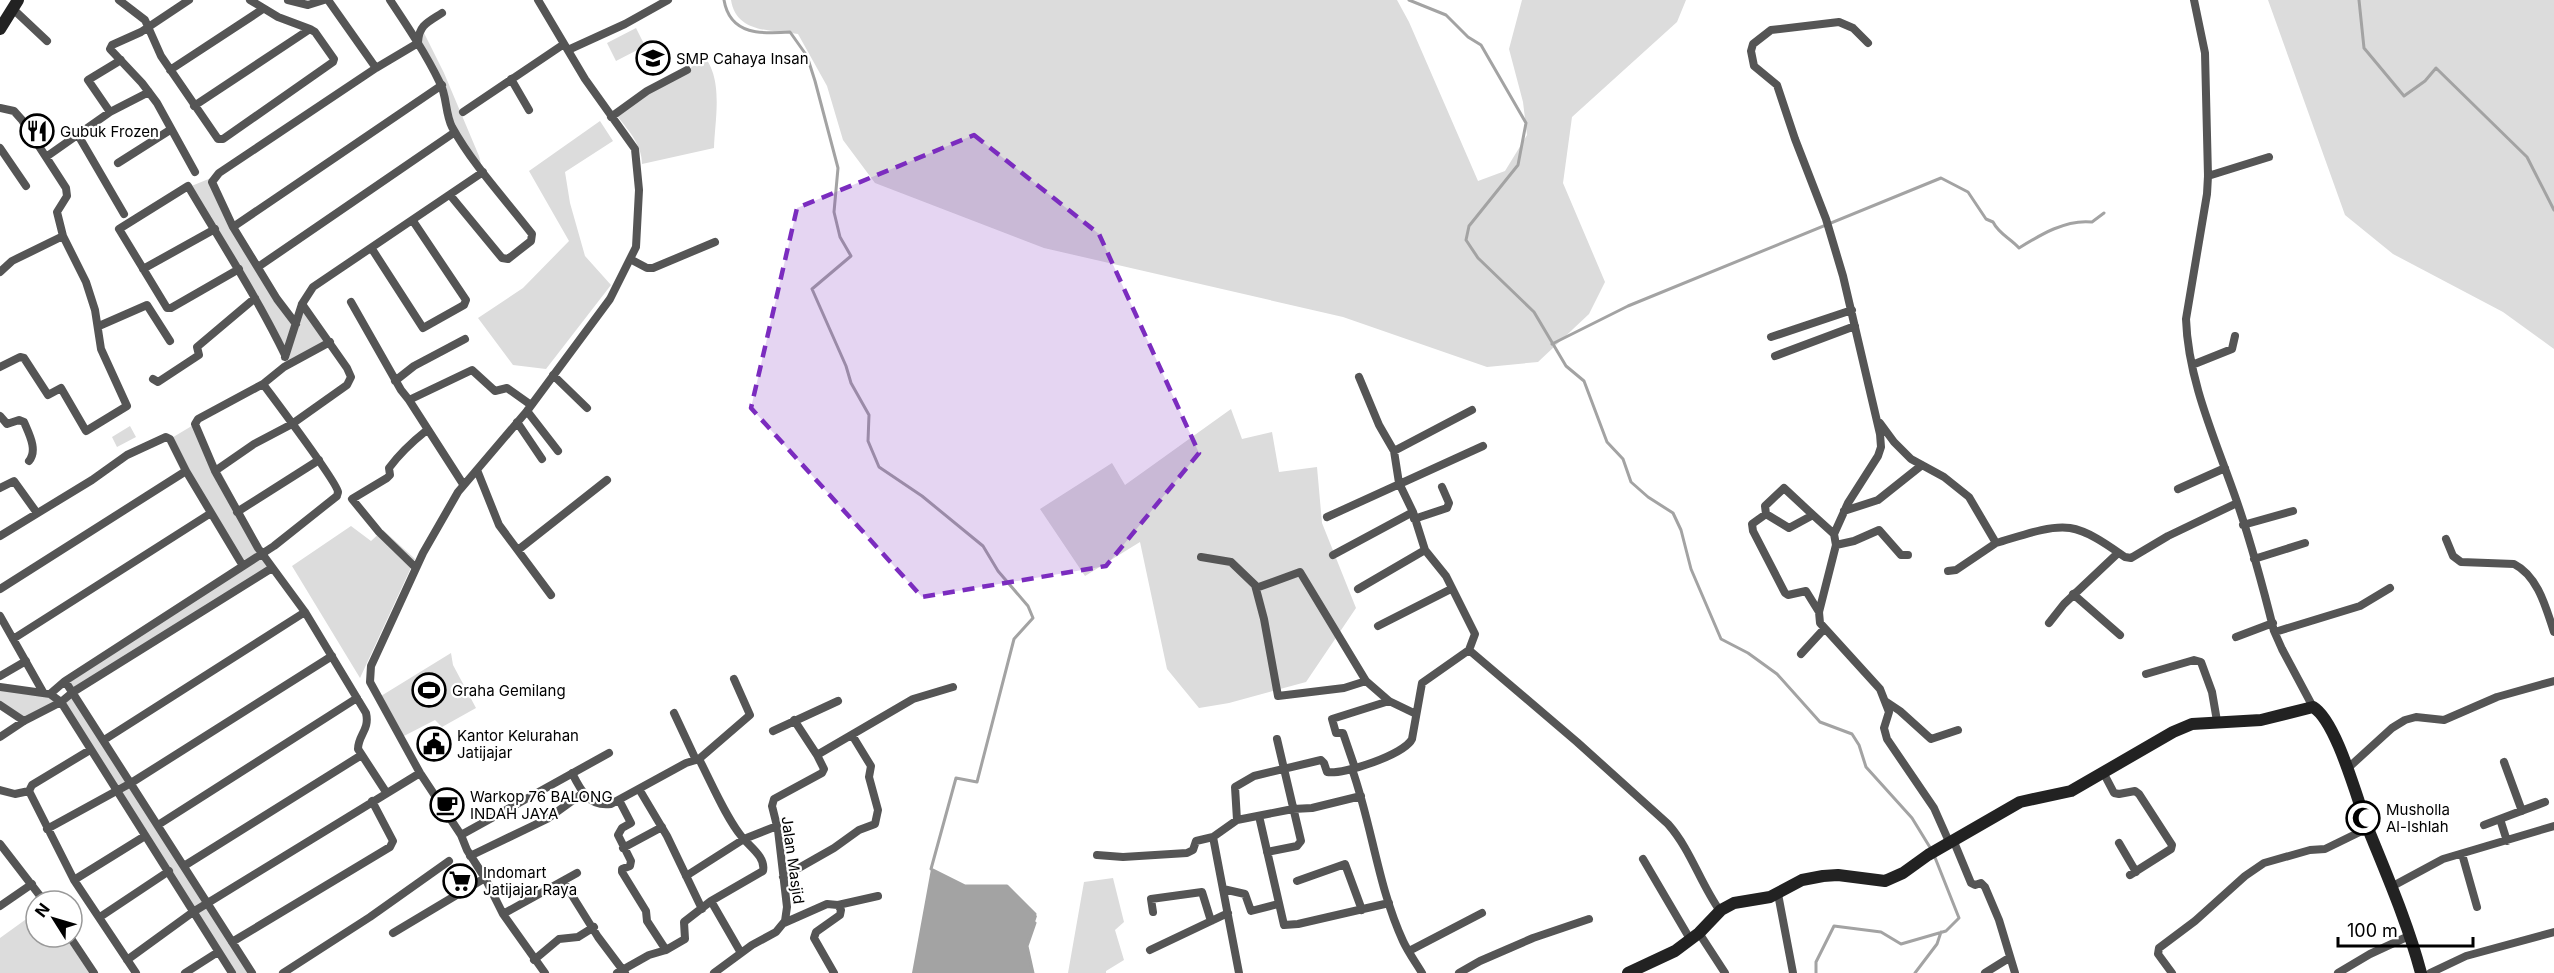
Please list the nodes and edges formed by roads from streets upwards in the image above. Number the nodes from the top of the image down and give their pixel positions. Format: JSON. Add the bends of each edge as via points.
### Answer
{"nodes":[{"id":1,"x":119,"y":0,"type":"edge"},
{"id":2,"x":189,"y":0,"type":"edge"},
{"id":3,"x":250,"y":0,"type":"edge"},
{"id":4,"x":288,"y":0,"type":"edge"},
{"id":5,"x":326,"y":0,"type":"edge"},
{"id":6,"x":390,"y":0,"type":"edge"},
{"id":7,"x":538,"y":0,"type":"edge"},
{"id":8,"x":668,"y":0,"type":"edge"},
{"id":9,"x":2194,"y":0,"type":"edge"},
{"id":10,"x":16,"y":2,"type":"edge"},
{"id":11,"x":263,"y":9,"type":"junction"},
{"id":12,"x":442,"y":13,"type":"dead end"},
{"id":13,"x":149,"y":27,"type":"junction"},
{"id":14,"x":0,"y":29,"type":"edge"},
{"id":15,"x":310,"y":29,"type":"junction"},
{"id":16,"x":47,"y":41,"type":"dead end"},
{"id":17,"x":418,"y":43,"type":"junction"},
{"id":18,"x":1868,"y":43,"type":"dead end"},
{"id":19,"x":566,"y":47,"type":"junction"},
{"id":20,"x":121,"y":60,"type":"junction"},
{"id":21,"x":376,"y":68,"type":"junction"},
{"id":22,"x":170,"y":70,"type":"junction"},
{"id":23,"x":687,"y":70,"type":"dead end"},
{"id":24,"x":511,"y":79,"type":"junction"},
{"id":25,"x":442,"y":85,"type":"junction"},
{"id":26,"x":149,"y":92,"type":"junction"},
{"id":27,"x":194,"y":106,"type":"junction"},
{"id":28,"x":0,"y":108,"type":"edge"},
{"id":29,"x":529,"y":110,"type":"dead end"},
{"id":30,"x":110,"y":112,"type":"junction"},
{"id":31,"x":463,"y":112,"type":"dead end"},
{"id":32,"x":611,"y":117,"type":"junction"},
{"id":33,"x":170,"y":130,"type":"junction"},
{"id":34,"x":455,"y":132,"type":"junction"},
{"id":35,"x":78,"y":135,"type":"junction"},
{"id":36,"x":0,"y":148,"type":"edge"},
{"id":37,"x":46,"y":157,"type":"junction"},
{"id":38,"x":2268,"y":157,"type":"dead end"},
{"id":39,"x":118,"y":163,"type":"dead end"},
{"id":40,"x":195,"y":172,"type":"dead end"},
{"id":41,"x":483,"y":172,"type":"junction"},
{"id":42,"x":2208,"y":176,"type":"junction"},
{"id":43,"x":26,"y":186,"type":"dead end"},
{"id":44,"x":450,"y":195,"type":"junction"},
{"id":45,"x":124,"y":214,"type":"dead end"},
{"id":46,"x":413,"y":221,"type":"junction"},
{"id":47,"x":233,"y":226,"type":"junction"},
{"id":48,"x":215,"y":229,"type":"junction"},
{"id":49,"x":63,"y":236,"type":"junction"},
{"id":50,"x":715,"y":242,"type":"dead end"},
{"id":51,"x":372,"y":249,"type":"junction"},
{"id":52,"x":630,"y":259,"type":"junction"},
{"id":53,"x":258,"y":267,"type":"junction"},
{"id":54,"x":143,"y":269,"type":"junction"},
{"id":55,"x":238,"y":269,"type":"junction"},
{"id":56,"x":0,"y":272,"type":"edge"},
{"id":57,"x":255,"y":298,"type":"junction"},
{"id":58,"x":351,"y":302,"type":"dead end"},
{"id":59,"x":302,"y":304,"type":"junction"},
{"id":60,"x":1852,"y":310,"type":"junction"},
{"id":61,"x":296,"y":324,"type":"junction"},
{"id":62,"x":99,"y":326,"type":"junction"},
{"id":63,"x":1855,"y":326,"type":"junction"},
{"id":64,"x":2235,"y":336,"type":"dead end"},
{"id":65,"x":1771,"y":337,"type":"dead end"},
{"id":66,"x":465,"y":339,"type":"dead end"},
{"id":67,"x":170,"y":341,"type":"dead end"},
{"id":68,"x":330,"y":342,"type":"junction"},
{"id":69,"x":285,"y":356,"type":"junction"},
{"id":70,"x":1774,"y":356,"type":"dead end"},
{"id":71,"x":2192,"y":365,"type":"junction"},
{"id":72,"x":0,"y":367,"type":"edge"},
{"id":73,"x":284,"y":367,"type":"junction"},
{"id":74,"x":553,"y":375,"type":"junction"},
{"id":75,"x":1359,"y":377,"type":"dead end"},
{"id":76,"x":153,"y":380,"type":"dead end"},
{"id":77,"x":395,"y":381,"type":"junction"},
{"id":78,"x":263,"y":384,"type":"junction"},
{"id":79,"x":410,"y":400,"type":"junction"},
{"id":80,"x":529,"y":408,"type":"junction"},
{"id":81,"x":587,"y":408,"type":"dead end"},
{"id":82,"x":1472,"y":410,"type":"dead end"},
{"id":83,"x":0,"y":416,"type":"edge"},
{"id":84,"x":1878,"y":420,"type":"junction"},
{"id":85,"x":517,"y":422,"type":"junction"},
{"id":86,"x":292,"y":424,"type":"junction"},
{"id":87,"x":427,"y":430,"type":"junction"},
{"id":88,"x":1483,"y":446,"type":"dead end"},
{"id":89,"x":558,"y":451,"type":"dead end"},
{"id":90,"x":1394,"y":451,"type":"junction"},
{"id":91,"x":542,"y":459,"type":"dead end"},
{"id":92,"x":319,"y":460,"type":"junction"},
{"id":93,"x":29,"y":461,"type":"dead end"},
{"id":94,"x":1922,"y":465,"type":"junction"},
{"id":95,"x":2225,"y":468,"type":"junction"},
{"id":96,"x":477,"y":470,"type":"junction"},
{"id":97,"x":186,"y":471,"type":"junction"},
{"id":98,"x":214,"y":471,"type":"junction"},
{"id":99,"x":607,"y":480,"type":"dead end"},
{"id":100,"x":1399,"y":483,"type":"junction"},
{"id":101,"x":463,"y":484,"type":"junction"},
{"id":102,"x":1442,"y":487,"type":"dead end"},
{"id":103,"x":0,"y":488,"type":"edge"},
{"id":104,"x":2178,"y":489,"type":"dead end"},
{"id":105,"x":2237,"y":502,"type":"junction"},
{"id":106,"x":1844,"y":511,"type":"junction"},
{"id":107,"x":2293,"y":511,"type":"dead end"},
{"id":108,"x":237,"y":512,"type":"junction"},
{"id":109,"x":37,"y":513,"type":"junction"},
{"id":110,"x":211,"y":513,"type":"junction"},
{"id":111,"x":1766,"y":514,"type":"junction"},
{"id":112,"x":1414,"y":515,"type":"junction"},
{"id":113,"x":1813,"y":515,"type":"junction"},
{"id":114,"x":1327,"y":518,"type":"dead end"},
{"id":115,"x":2243,"y":525,"type":"junction"},
{"id":116,"x":1834,"y":534,"type":"junction"},
{"id":117,"x":0,"y":536,"type":"edge"},
{"id":118,"x":2446,"y":539,"type":"dead end"},
{"id":119,"x":1995,"y":543,"type":"junction"},
{"id":120,"x":2305,"y":543,"type":"dead end"},
{"id":121,"x":1836,"y":545,"type":"junction"},
{"id":122,"x":518,"y":550,"type":"junction"},
{"id":123,"x":1425,"y":550,"type":"junction"},
{"id":124,"x":262,"y":552,"type":"junction"},
{"id":125,"x":2118,"y":553,"type":"junction"},
{"id":126,"x":1333,"y":555,"type":"dead end"},
{"id":127,"x":1908,"y":555,"type":"dead end"},
{"id":128,"x":1201,"y":557,"type":"dead end"},
{"id":129,"x":2254,"y":559,"type":"junction"},
{"id":130,"x":243,"y":566,"type":"junction"},
{"id":131,"x":272,"y":568,"type":"junction"},
{"id":132,"x":416,"y":568,"type":"junction"},
{"id":133,"x":1948,"y":572,"type":"dead end"},
{"id":134,"x":1256,"y":588,"type":"junction"},
{"id":135,"x":2390,"y":588,"type":"dead end"},
{"id":136,"x":0,"y":589,"type":"edge"},
{"id":137,"x":1358,"y":589,"type":"dead end"},
{"id":138,"x":1451,"y":589,"type":"junction"},
{"id":139,"x":2073,"y":594,"type":"junction"},
{"id":140,"x":551,"y":596,"type":"dead end"},
{"id":141,"x":304,"y":612,"type":"junction"},
{"id":142,"x":1819,"y":612,"type":"junction"},
{"id":143,"x":0,"y":616,"type":"edge"},
{"id":144,"x":163,"y":619,"type":"junction"},
{"id":145,"x":2049,"y":623,"type":"dead end"},
{"id":146,"x":1378,"y":626,"type":"dead end"},
{"id":147,"x":2274,"y":628,"type":"junction"},
{"id":148,"x":1824,"y":629,"type":"junction"},
{"id":149,"x":171,"y":632,"type":"junction"},
{"id":150,"x":2554,"y":632,"type":"edge"},
{"id":151,"x":2120,"y":635,"type":"dead end"},
{"id":152,"x":2236,"y":637,"type":"dead end"},
{"id":153,"x":14,"y":639,"type":"junction"},
{"id":154,"x":1469,"y":650,"type":"junction"},
{"id":155,"x":1801,"y":654,"type":"dead end"},
{"id":156,"x":332,"y":656,"type":"junction"},
{"id":157,"x":26,"y":662,"type":"junction"},
{"id":158,"x":2146,"y":674,"type":"dead end"},
{"id":159,"x":0,"y":676,"type":"edge"},
{"id":160,"x":734,"y":679,"type":"dead end"},
{"id":161,"x":65,"y":681,"type":"junction"},
{"id":162,"x":1366,"y":681,"type":"junction"},
{"id":163,"x":2554,"y":681,"type":"edge"},
{"id":164,"x":0,"y":687,"type":"edge"},
{"id":165,"x":953,"y":687,"type":"dead end"},
{"id":166,"x":72,"y":692,"type":"junction"},
{"id":167,"x":46,"y":693,"type":"junction"},
{"id":168,"x":357,"y":698,"type":"junction"},
{"id":169,"x":838,"y":701,"type":"dead end"},
{"id":170,"x":1389,"y":701,"type":"junction"},
{"id":171,"x":1884,"y":701,"type":"junction"},
{"id":172,"x":61,"y":702,"type":"junction"},
{"id":173,"x":0,"y":705,"type":"edge"},
{"id":174,"x":2313,"y":707,"type":"junction"},
{"id":175,"x":674,"y":712,"type":"dead end"},
{"id":176,"x":1416,"y":714,"type":"junction"},
{"id":177,"x":794,"y":720,"type":"junction"},
{"id":178,"x":24,"y":721,"type":"junction"},
{"id":179,"x":2217,"y":721,"type":"junction"},
{"id":180,"x":1958,"y":730,"type":"dead end"},
{"id":181,"x":773,"y":731,"type":"dead end"},
{"id":182,"x":852,"y":735,"type":"junction"},
{"id":183,"x":0,"y":737,"type":"edge"},
{"id":184,"x":1277,"y":739,"type":"dead end"},
{"id":185,"x":104,"y":740,"type":"junction"},
{"id":186,"x":90,"y":750,"type":"junction"},
{"id":187,"x":609,"y":753,"type":"dead end"},
{"id":188,"x":817,"y":755,"type":"junction"},
{"id":189,"x":360,"y":756,"type":"junction"},
{"id":190,"x":698,"y":760,"type":"junction"},
{"id":191,"x":2504,"y":762,"type":"dead end"},
{"id":192,"x":1285,"y":767,"type":"junction"},
{"id":193,"x":1353,"y":769,"type":"junction"},
{"id":194,"x":2347,"y":769,"type":"junction"},
{"id":195,"x":2103,"y":772,"type":"junction"},
{"id":196,"x":420,"y":773,"type":"junction"},
{"id":197,"x":572,"y":773,"type":"junction"},
{"id":198,"x":131,"y":783,"type":"junction"},
{"id":199,"x":639,"y":789,"type":"junction"},
{"id":200,"x":0,"y":790,"type":"edge"},
{"id":201,"x":117,"y":790,"type":"junction"},
{"id":202,"x":29,"y":791,"type":"junction"},
{"id":203,"x":386,"y":792,"type":"junction"},
{"id":204,"x":583,"y":793,"type":"junction"},
{"id":205,"x":1361,"y":796,"type":"junction"},
{"id":206,"x":619,"y":800,"type":"junction"},
{"id":207,"x":372,"y":801,"type":"junction"},
{"id":208,"x":2545,"y":802,"type":"dead end"},
{"id":209,"x":1293,"y":809,"type":"junction"},
{"id":210,"x":2522,"y":811,"type":"junction"},
{"id":211,"x":1259,"y":816,"type":"junction"},
{"id":212,"x":2500,"y":819,"type":"junction"},
{"id":213,"x":1237,"y":820,"type":"junction"},
{"id":214,"x":158,"y":825,"type":"junction"},
{"id":215,"x":2484,"y":825,"type":"dead end"},
{"id":216,"x":777,"y":826,"type":"junction"},
{"id":217,"x":2554,"y":826,"type":"edge"},
{"id":218,"x":662,"y":827,"type":"junction"},
{"id":219,"x":2368,"y":828,"type":"junction"},
{"id":220,"x":47,"y":829,"type":"junction"},
{"id":221,"x":461,"y":835,"type":"junction"},
{"id":222,"x":145,"y":836,"type":"junction"},
{"id":223,"x":1214,"y":837,"type":"junction"},
{"id":224,"x":744,"y":839,"type":"junction"},
{"id":225,"x":2507,"y":841,"type":"junction"},
{"id":226,"x":1952,"y":843,"type":"junction"},
{"id":227,"x":2119,"y":843,"type":"dead end"},
{"id":228,"x":0,"y":844,"type":"edge"},
{"id":229,"x":623,"y":848,"type":"junction"},
{"id":230,"x":1267,"y":852,"type":"junction"},
{"id":231,"x":2462,"y":854,"type":"junction"},
{"id":232,"x":1096,"y":855,"type":"dead end"},
{"id":233,"x":470,"y":856,"type":"junction"},
{"id":234,"x":1643,"y":859,"type":"dead end"},
{"id":235,"x":449,"y":861,"type":"dead end"},
{"id":236,"x":184,"y":866,"type":"junction"},
{"id":237,"x":169,"y":872,"type":"junction"},
{"id":238,"x":577,"y":873,"type":"dead end"},
{"id":239,"x":686,"y":876,"type":"junction"},
{"id":240,"x":783,"y":877,"type":"junction"},
{"id":241,"x":484,"y":878,"type":"junction"},
{"id":242,"x":74,"y":880,"type":"junction"},
{"id":243,"x":563,"y":881,"type":"junction"},
{"id":244,"x":1297,"y":881,"type":"dead end"},
{"id":245,"x":32,"y":884,"type":"junction"},
{"id":246,"x":2391,"y":887,"type":"junction"},
{"id":247,"x":36,"y":889,"type":"edge"},
{"id":248,"x":1223,"y":889,"type":"junction"},
{"id":249,"x":1778,"y":894,"type":"junction"},
{"id":250,"x":878,"y":896,"type":"dead end"},
{"id":251,"x":711,"y":901,"type":"junction"},
{"id":252,"x":209,"y":903,"type":"junction"},
{"id":253,"x":1389,"y":903,"type":"junction"},
{"id":254,"x":1278,"y":904,"type":"junction"},
{"id":255,"x":838,"y":905,"type":"junction"},
{"id":256,"x":0,"y":906,"type":"edge"},
{"id":257,"x":2477,"y":907,"type":"dead end"},
{"id":258,"x":702,"y":909,"type":"junction"},
{"id":259,"x":1362,"y":910,"type":"junction"},
{"id":260,"x":1720,"y":911,"type":"junction"},
{"id":261,"x":193,"y":912,"type":"junction"},
{"id":262,"x":1153,"y":912,"type":"dead end"},
{"id":263,"x":1482,"y":913,"type":"dead end"},
{"id":264,"x":503,"y":914,"type":"junction"},
{"id":265,"x":1228,"y":914,"type":"junction"},
{"id":266,"x":99,"y":917,"type":"junction"},
{"id":267,"x":1589,"y":919,"type":"dead end"},
{"id":268,"x":1212,"y":921,"type":"junction"},
{"id":269,"x":784,"y":923,"type":"junction"},
{"id":270,"x":594,"y":927,"type":"junction"},
{"id":271,"x":2554,"y":932,"type":"edge"},
{"id":272,"x":393,"y":933,"type":"dead end"},
{"id":273,"x":2411,"y":935,"type":"junction"},
{"id":274,"x":1695,"y":936,"type":"junction"},
{"id":275,"x":232,"y":942,"type":"junction"},
{"id":276,"x":78,"y":949,"type":"edge"},
{"id":277,"x":666,"y":950,"type":"junction"},
{"id":278,"x":1150,"y":950,"type":"dead end"},
{"id":279,"x":1409,"y":951,"type":"junction"},
{"id":280,"x":218,"y":952,"type":"junction"},
{"id":281,"x":741,"y":953,"type":"junction"},
{"id":282,"x":2010,"y":958,"type":"junction"},
{"id":283,"x":127,"y":960,"type":"junction"},
{"id":284,"x":534,"y":960,"type":"junction"},
{"id":285,"x":289,"y":972,"type":"edge"},
{"id":286,"x":622,"y":972,"type":"edge"},
{"id":287,"x":94,"y":973,"type":"edge"},
{"id":288,"x":136,"y":973,"type":"edge"},
{"id":289,"x":185,"y":973,"type":"edge"},
{"id":290,"x":232,"y":973,"type":"edge"},
{"id":291,"x":252,"y":973,"type":"edge"},
{"id":292,"x":545,"y":973,"type":"edge"},
{"id":293,"x":714,"y":973,"type":"edge"},
{"id":294,"x":834,"y":973,"type":"edge"},
{"id":295,"x":1239,"y":973,"type":"edge"},
{"id":296,"x":1422,"y":973,"type":"edge"},
{"id":297,"x":1459,"y":973,"type":"edge"},
{"id":298,"x":1628,"y":973,"type":"edge"},
{"id":299,"x":1725,"y":973,"type":"edge"},
{"id":300,"x":1793,"y":973,"type":"edge"},
{"id":301,"x":1985,"y":973,"type":"edge"},
{"id":302,"x":2015,"y":973,"type":"edge"},
{"id":303,"x":2172,"y":973,"type":"edge"},
{"id":304,"x":2338,"y":973,"type":"edge"},
{"id":305,"x":2421,"y":973,"type":"edge"},
{"id":306,"x":2430,"y":973,"type":"edge"}],
"edges":[{"from":1,"to":13,"type":"street"},
{"from":2,"to":13,"type":"street"},
{"from":3,"to":11,"type":"street"},
{"from":4,"to":5,"type":"street","via":[[308,5]]},
{"from":5,"to":21,"type":"street"},
{"from":6,"to":17,"type":"street"},
{"from":7,"to":19,"type":"street"},
{"from":8,"to":19,"type":"street","via":[[624,24]]},
{"from":9,"to":42,"type":"street","via":[[2205,53]]},
{"from":10,"to":14,"type":"street"},
{"from":10,"to":16,"type":"street"},
{"from":11,"to":15,"type":"street"},
{"from":11,"to":22,"type":"street"},
{"from":12,"to":17,"type":"street","via":[[422,26]]},
{"from":13,"to":20,"type":"street","via":[[111,47]]},
{"from":13,"to":22,"type":"street"},
{"from":15,"to":27,"type":"street"},
{"from":15,"to":27,"type":"street","via":[[328,48],[333,62],[223,139],[215,137]]},
{"from":17,"to":21,"type":"street"},
{"from":17,"to":25,"type":"street"},
{"from":18,"to":60,"type":"street","via":[[1853,28],[1839,22],[1771,30],[1750,51],[1754,66],[1777,85],[1827,224]]},
{"from":19,"to":24,"type":"street"},
{"from":19,"to":32,"type":"street"},
{"from":20,"to":26,"type":"street"},
{"from":20,"to":30,"type":"street","via":[[88,80]]},
{"from":21,"to":47,"type":"street","via":[[216,176],[212,182],[214,189]]},
{"from":22,"to":27,"type":"street"},
{"from":23,"to":32,"type":"street","via":[[647,91]]},
{"from":24,"to":29,"type":"street"},
{"from":24,"to":31,"type":"street"},
{"from":25,"to":34,"type":"street"},
{"from":25,"to":47,"type":"street"},
{"from":26,"to":30,"type":"street"},
{"from":26,"to":33,"type":"street"},
{"from":28,"to":37,"type":"street","via":[[18,115]]},
{"from":30,"to":35,"type":"street"},
{"from":32,"to":52,"type":"street","via":[[634,149],[639,190],[636,247]]},
{"from":33,"to":39,"type":"street"},
{"from":33,"to":40,"type":"street"},
{"from":34,"to":41,"type":"street"},
{"from":34,"to":53,"type":"street"},
{"from":35,"to":37,"type":"street"},
{"from":35,"to":45,"type":"street"},
{"from":36,"to":43,"type":"street"},
{"from":37,"to":49,"type":"street","via":[[68,196],[57,209]]},
{"from":38,"to":42,"type":"street"},
{"from":41,"to":44,"type":"street"},
{"from":41,"to":44,"type":"street","via":[[532,234],[531,241],[508,259],[502,258]]},
{"from":42,"to":71,"type":"street","via":[[2186,319]]},
{"from":44,"to":46,"type":"street"},
{"from":46,"to":51,"type":"street"},
{"from":46,"to":51,"type":"street","via":[[466,300],[464,305],[423,328]]},
{"from":47,"to":53,"type":"street"},
{"from":48,"to":54,"type":"street"},
{"from":48,"to":54,"type":"street","via":[[188,186],[184,188],[120,227]]},
{"from":48,"to":55,"type":"street"},
{"from":49,"to":56,"type":"street","via":[[12,261]]},
{"from":49,"to":62,"type":"street","via":[[86,282]]},
{"from":50,"to":52,"type":"street","via":[[653,268]]},
{"from":51,"to":59,"type":"street","via":[[314,287]]},
{"from":52,"to":74,"type":"street","via":[[610,299]]},
{"from":53,"to":61,"type":"street"},
{"from":54,"to":55,"type":"street","via":[[164,307],[171,308]]},
{"from":55,"to":57,"type":"street"},
{"from":57,"to":69,"type":"street"},
{"from":57,"to":76,"type":"street","via":[[197,346],[199,355],[194,360],[158,382]]},
{"from":58,"to":77,"type":"street"},
{"from":59,"to":61,"type":"street"},
{"from":59,"to":68,"type":"street"},
{"from":60,"to":63,"type":"street"},
{"from":60,"to":65,"type":"street"},
{"from":61,"to":69,"type":"street"},
{"from":62,"to":67,"type":"street","via":[[147,305]]},
{"from":62,"to":72,"type":"street","via":[[101,349],[128,406],[86,431],[62,388],[48,395],[21,357]]},
{"from":63,"to":70,"type":"street"},
{"from":63,"to":84,"type":"street"},
{"from":64,"to":71,"type":"street","via":[[2232,349]]},
{"from":66,"to":77,"type":"street","via":[[414,366]]},
{"from":68,"to":73,"type":"street"},
{"from":68,"to":86,"type":"street","via":[[351,377],[347,385]]},
{"from":69,"to":73,"type":"street"},
{"from":71,"to":95,"type":"street"},
{"from":73,"to":78,"type":"street"},
{"from":74,"to":80,"type":"street"},
{"from":74,"to":81,"type":"street"},
{"from":75,"to":90,"type":"street"},
{"from":77,"to":79,"type":"street"},
{"from":78,"to":86,"type":"street"},
{"from":78,"to":98,"type":"street","via":[[196,421],[196,430]]},
{"from":79,"to":80,"type":"street","via":[[472,370],[495,391],[507,388]]},
{"from":79,"to":87,"type":"street"},
{"from":80,"to":85,"type":"street"},
{"from":80,"to":89,"type":"street"},
{"from":82,"to":90,"type":"street"},
{"from":83,"to":93,"type":"street","via":[[7,424],[24,422],[33,451]]},
{"from":84,"to":94,"type":"street","via":[[1894,442]]},
{"from":84,"to":106,"type":"street","via":[[1878,456]]},
{"from":85,"to":91,"type":"street"},
{"from":85,"to":96,"type":"street"},
{"from":86,"to":92,"type":"street"},
{"from":86,"to":98,"type":"street"},
{"from":87,"to":101,"type":"street"},
{"from":87,"to":132,"type":"street","via":[[402,451],[389,468],[387,478],[352,499]]},
{"from":88,"to":100,"type":"street"},
{"from":90,"to":100,"type":"street"},
{"from":92,"to":108,"type":"street"},
{"from":92,"to":124,"type":"street","via":[[337,496]]},
{"from":94,"to":106,"type":"street","via":[[1878,500]]},
{"from":94,"to":119,"type":"street","via":[[1970,497]]},
{"from":95,"to":104,"type":"street"},
{"from":95,"to":105,"type":"street"},
{"from":96,"to":101,"type":"street"},
{"from":96,"to":122,"type":"street","via":[[499,525]]},
{"from":97,"to":109,"type":"street","via":[[170,439],[163,438],[127,455]]},
{"from":97,"to":110,"type":"street"},
{"from":97,"to":136,"type":"street"},
{"from":98,"to":108,"type":"street"},
{"from":99,"to":122,"type":"street"},
{"from":100,"to":112,"type":"street"},
{"from":100,"to":114,"type":"street"},
{"from":101,"to":132,"type":"street"},
{"from":102,"to":112,"type":"street","via":[[1448,508]]},
{"from":103,"to":109,"type":"street","via":[[14,481]]},
{"from":105,"to":115,"type":"street"},
{"from":105,"to":125,"type":"street","via":[[2139,555],[2131,558]]},
{"from":106,"to":116,"type":"street"},
{"from":107,"to":115,"type":"street"},
{"from":108,"to":124,"type":"street"},
{"from":109,"to":117,"type":"street"},
{"from":110,"to":130,"type":"street"},
{"from":110,"to":153,"type":"street"},
{"from":111,"to":113,"type":"street","via":[[1789,528]]},
{"from":111,"to":113,"type":"street","via":[[1765,506],[1784,488]]},
{"from":111,"to":142,"type":"street","via":[[1752,524],[1753,531],[1785,594],[1806,591]]},
{"from":112,"to":123,"type":"street"},
{"from":112,"to":126,"type":"street"},
{"from":113,"to":116,"type":"street"},
{"from":115,"to":129,"type":"street"},
{"from":116,"to":121,"type":"street"},
{"from":118,"to":150,"type":"street","via":[[2453,556],[2461,562],[2521,567],[2533,581]]},
{"from":119,"to":125,"type":"street","via":[[2069,528],[2086,533]]},
{"from":119,"to":133,"type":"street"},
{"from":120,"to":129,"type":"street"},
{"from":121,"to":127,"type":"street","via":[[1879,530],[1901,555]]},
{"from":121,"to":142,"type":"street"},
{"from":122,"to":140,"type":"street"},
{"from":123,"to":137,"type":"street"},
{"from":123,"to":138,"type":"street","via":[[1446,576]]},
{"from":124,"to":130,"type":"street"},
{"from":124,"to":131,"type":"street"},
{"from":125,"to":139,"type":"street"},
{"from":128,"to":134,"type":"street","via":[[1231,562]]},
{"from":129,"to":147,"type":"street"},
{"from":130,"to":144,"type":"street"},
{"from":131,"to":141,"type":"street"},
{"from":131,"to":149,"type":"street"},
{"from":132,"to":196,"type":"street","via":[[371,666],[370,682]]},
{"from":134,"to":162,"type":"street","via":[[1300,572]]},
{"from":134,"to":162,"type":"street","via":[[1278,696],[1344,688]]},
{"from":135,"to":147,"type":"street","via":[[2360,606]]},
{"from":138,"to":146,"type":"street"},
{"from":138,"to":154,"type":"street","via":[[1475,634]]},
{"from":139,"to":145,"type":"street"},
{"from":139,"to":151,"type":"street"},
{"from":141,"to":156,"type":"street"},
{"from":141,"to":185,"type":"street"},
{"from":142,"to":148,"type":"street"},
{"from":143,"to":153,"type":"street"},
{"from":144,"to":149,"type":"street"},
{"from":144,"to":161,"type":"street"},
{"from":147,"to":152,"type":"street"},
{"from":147,"to":174,"type":"street"},
{"from":148,"to":155,"type":"street"},
{"from":148,"to":171,"type":"street","via":[[1880,689]]},
{"from":149,"to":166,"type":"street"},
{"from":153,"to":157,"type":"street"},
{"from":154,"to":176,"type":"street","via":[[1422,683]]},
{"from":154,"to":260,"type":"street","via":[[1668,824],[1680,838]]},
{"from":156,"to":168,"type":"street"},
{"from":156,"to":198,"type":"street"},
{"from":157,"to":159,"type":"street"},
{"from":157,"to":167,"type":"street"},
{"from":158,"to":179,"type":"street","via":[[2194,660],[2200,662],[2212,692]]},
{"from":160,"to":190,"type":"street","via":[[750,715]]},
{"from":161,"to":166,"type":"street"},
{"from":161,"to":167,"type":"street"},
{"from":162,"to":170,"type":"street"},
{"from":163,"to":194,"type":"street","via":[[2497,697],[2444,720],[2404,720]]},
{"from":164,"to":167,"type":"street"},
{"from":165,"to":182,"type":"street","via":[[913,699]]},
{"from":166,"to":172,"type":"street"},
{"from":166,"to":185,"type":"street"},
{"from":167,"to":172,"type":"street"},
{"from":168,"to":189,"type":"street","via":[[368,721],[357,744]]},
{"from":168,"to":214,"type":"street"},
{"from":169,"to":177,"type":"street"},
{"from":170,"to":176,"type":"street"},
{"from":170,"to":193,"type":"street","via":[[1332,719],[1336,733],[1343,733]]},
{"from":171,"to":180,"type":"street","via":[[1931,739]]},
{"from":171,"to":226,"type":"street","via":[[1889,712],[1884,728],[1887,739],[1934,808]]},
{"from":172,"to":178,"type":"street"},
{"from":172,"to":186,"type":"street"},
{"from":173,"to":178,"type":"street"},
{"from":174,"to":179,"type":"street","via":[[2261,720]]},
{"from":174,"to":194,"type":"street","via":[[2330,727]]},
{"from":175,"to":190,"type":"street"},
{"from":176,"to":193,"type":"street","via":[[1411,743]]},
{"from":177,"to":181,"type":"street"},
{"from":177,"to":188,"type":"street"},
{"from":178,"to":183,"type":"street"},
{"from":179,"to":195,"type":"street","via":[[2192,724],[2173,732]]},
{"from":182,"to":188,"type":"street"},
{"from":182,"to":240,"type":"street","via":[[871,766],[868,777],[878,810],[875,824]]},
{"from":184,"to":192,"type":"street"},
{"from":185,"to":198,"type":"street"},
{"from":186,"to":201,"type":"street"},
{"from":186,"to":202,"type":"street","via":[[32,785]]},
{"from":187,"to":197,"type":"street"},
{"from":188,"to":216,"type":"street","name":"Jalan Masjid","via":[[822,773],[774,799]]},
{"from":189,"to":203,"type":"street"},
{"from":189,"to":236,"type":"street"},
{"from":190,"to":199,"type":"street"},
{"from":190,"to":224,"type":"street"},
{"from":191,"to":210,"type":"street"},
{"from":192,"to":193,"type":"street","via":[[1321,760],[1329,773]]},
{"from":192,"to":209,"type":"street"},
{"from":192,"to":213,"type":"street","via":[[1236,785]]},
{"from":193,"to":205,"type":"street"},
{"from":194,"to":219,"type":"street"},
{"from":195,"to":226,"type":"street","via":[[2072,791],[2020,802]]},
{"from":195,"to":227,"type":"street","via":[[2114,793],[2139,794],[2172,845],[2165,854],[2133,873]]},
{"from":196,"to":203,"type":"street"},
{"from":196,"to":221,"type":"street"},
{"from":197,"to":204,"type":"street"},
{"from":197,"to":221,"type":"street"},
{"from":198,"to":201,"type":"street"},
{"from":198,"to":214,"type":"street"},
{"from":199,"to":206,"type":"street"},
{"from":199,"to":218,"type":"street"},
{"from":200,"to":202,"type":"street","via":[[15,794]]},
{"from":201,"to":220,"type":"street"},
{"from":201,"to":222,"type":"street"},
{"from":202,"to":220,"type":"street"},
{"from":203,"to":207,"type":"street"},
{"from":204,"to":206,"type":"street","via":[[598,804]]},
{"from":204,"to":233,"type":"street","via":[[547,819]]},
{"from":205,"to":209,"type":"street"},
{"from":205,"to":253,"type":"street"},
{"from":206,"to":229,"type":"street","via":[[631,823],[618,835]]},
{"from":207,"to":252,"type":"street"},
{"from":207,"to":275,"type":"street","via":[[393,841],[390,847]]},
{"from":208,"to":210,"type":"street"},
{"from":209,"to":211,"type":"street"},
{"from":209,"to":230,"type":"street","via":[[1301,843]]},
{"from":210,"to":212,"type":"street"},
{"from":211,"to":213,"type":"street"},
{"from":211,"to":230,"type":"street"},
{"from":212,"to":215,"type":"street"},
{"from":212,"to":225,"type":"street"},
{"from":213,"to":223,"type":"street"},
{"from":214,"to":236,"type":"street"},
{"from":216,"to":224,"type":"street"},
{"from":216,"to":240,"type":"street","name":"Jalan Masjid"},
{"from":217,"to":225,"type":"street"},
{"from":218,"to":229,"type":"street"},
{"from":218,"to":239,"type":"street"},
{"from":219,"to":246,"type":"street"},
{"from":219,"to":303,"type":"street","via":[[2325,849],[2264,863],[2245,876],[2159,948],[2158,954]]},
{"from":220,"to":242,"type":"street"},
{"from":221,"to":233,"type":"street"},
{"from":222,"to":237,"type":"street"},
{"from":222,"to":242,"type":"street"},
{"from":223,"to":232,"type":"street","via":[[1196,841],[1187,853]]},
{"from":223,"to":248,"type":"street"},
{"from":224,"to":239,"type":"street"},
{"from":224,"to":251,"type":"street","via":[[761,859],[763,871]]},
{"from":225,"to":231,"type":"street"},
{"from":226,"to":249,"type":"street","via":[[1885,881],[1838,874],[1802,880]]},
{"from":226,"to":282,"type":"street","via":[[1971,883],[1982,883]]},
{"from":228,"to":245,"type":"street"},
{"from":229,"to":277,"type":"street","via":[[631,861],[622,872]]},
{"from":230,"to":254,"type":"street"},
{"from":231,"to":246,"type":"street","via":[[2434,863]]},
{"from":231,"to":257,"type":"street"},
{"from":233,"to":241,"type":"street"},
{"from":234,"to":274,"type":"street"},
{"from":235,"to":285,"type":"street"},
{"from":236,"to":252,"type":"street"},
{"from":237,"to":261,"type":"street"},
{"from":237,"to":266,"type":"street"},
{"from":238,"to":243,"type":"street"},
{"from":239,"to":258,"type":"street"},
{"from":240,"to":269,"type":"street","name":"Jalan Masjid","via":[[787,914]]},
{"from":241,"to":264,"type":"street"},
{"from":241,"to":272,"type":"street"},
{"from":242,"to":266,"type":"street"},
{"from":243,"to":264,"type":"street"},
{"from":243,"to":270,"type":"street"},
{"from":244,"to":259,"type":"street","via":[[1345,864]]},
{"from":245,"to":247,"type":"street"},
{"from":245,"to":256,"type":"street"},
{"from":246,"to":273,"type":"street"},
{"from":248,"to":254,"type":"street","via":[[1245,894],[1251,911]]},
{"from":248,"to":265,"type":"street"},
{"from":249,"to":260,"type":"street","via":[[1734,903]]},
{"from":249,"to":300,"type":"street"},
{"from":250,"to":255,"type":"street"},
{"from":251,"to":258,"type":"street"},
{"from":251,"to":281,"type":"street"},
{"from":252,"to":261,"type":"street"},
{"from":252,"to":275,"type":"street"},
{"from":253,"to":259,"type":"street"},
{"from":253,"to":279,"type":"street"},
{"from":254,"to":259,"type":"street","via":[[1287,927]]},
{"from":255,"to":269,"type":"street","via":[[827,904]]},
{"from":255,"to":294,"type":"street","via":[[840,915],[816,932],[814,938]]},
{"from":258,"to":277,"type":"street","via":[[683,924],[685,939]]},
{"from":260,"to":274,"type":"street"},
{"from":261,"to":280,"type":"street"},
{"from":261,"to":283,"type":"street"},
{"from":262,"to":268,"type":"street","via":[[1151,899],[1202,892]]},
{"from":263,"to":279,"type":"street"},
{"from":264,"to":284,"type":"street"},
{"from":265,"to":268,"type":"street"},
{"from":265,"to":295,"type":"street"},
{"from":266,"to":283,"type":"street"},
{"from":267,"to":297,"type":"street","via":[[1480,960]]},
{"from":268,"to":278,"type":"street"},
{"from":269,"to":281,"type":"street","name":"Jalan Masjid"},
{"from":270,"to":284,"type":"street","via":[[578,937],[559,939]]},
{"from":270,"to":286,"type":"street"},
{"from":271,"to":306,"type":"street","via":[[2466,956]]},
{"from":273,"to":304,"type":"street"},
{"from":273,"to":305,"type":"street"},
{"from":274,"to":298,"type":"street","via":[[1675,951]]},
{"from":274,"to":299,"type":"street"},
{"from":275,"to":291,"type":"street"},
{"from":276,"to":287,"type":"street"},
{"from":277,"to":286,"type":"street","via":[[649,955]]},
{"from":279,"to":296,"type":"street"},
{"from":280,"to":289,"type":"street"},
{"from":280,"to":290,"type":"street"},
{"from":281,"to":293,"type":"street","name":"Jalan Masjid"},
{"from":282,"to":301,"type":"street"},
{"from":282,"to":302,"type":"street"},
{"from":283,"to":288,"type":"street"},
{"from":284,"to":292,"type":"street"}]}
